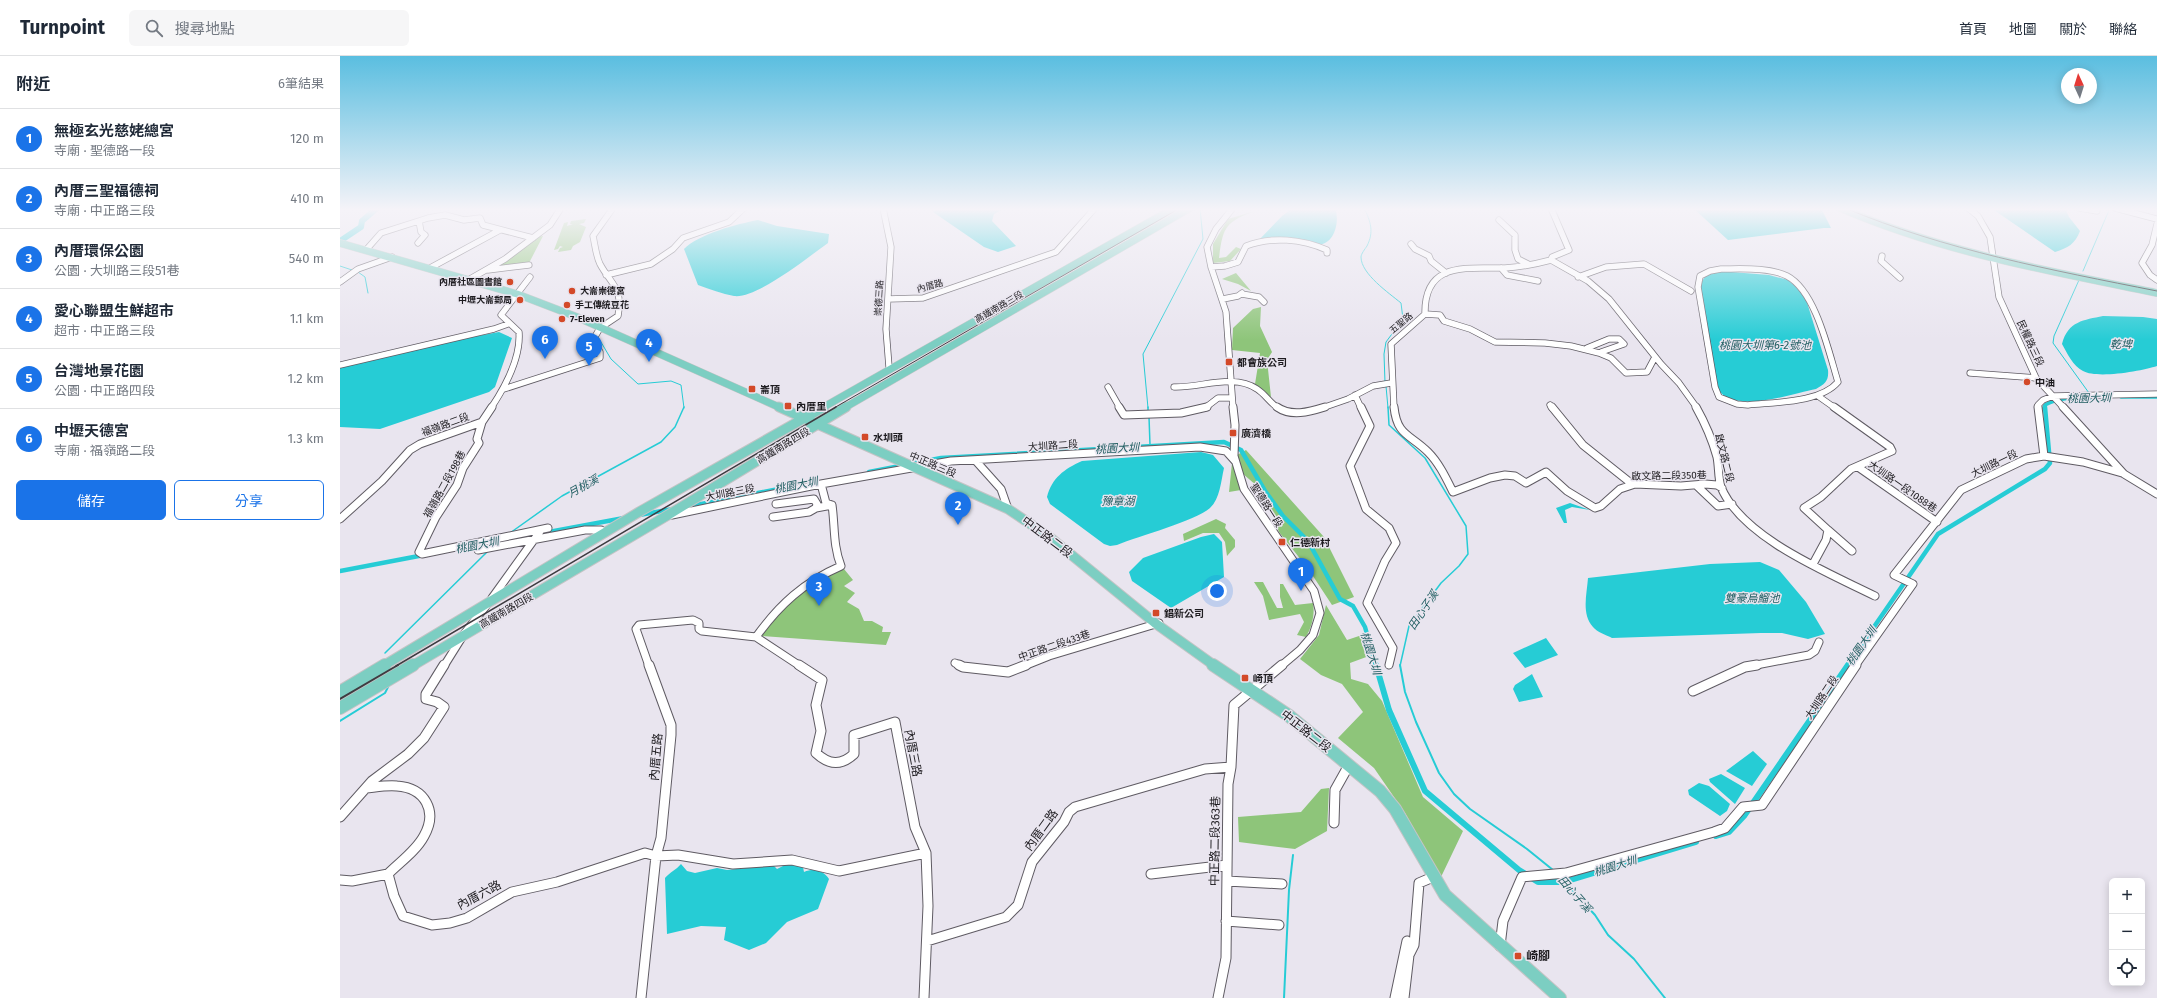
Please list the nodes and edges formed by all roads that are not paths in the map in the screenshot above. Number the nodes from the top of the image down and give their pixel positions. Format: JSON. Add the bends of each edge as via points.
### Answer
{"nodes":[{"id":1,"x":373,"y":252,"type":"edge"},
{"id":2,"x":460,"y":252,"type":"edge"},
{"id":3,"x":513,"y":252,"type":"edge"},
{"id":4,"x":597,"y":252,"type":"edge"},
{"id":5,"x":669,"y":252,"type":"edge"},
{"id":6,"x":891,"y":252,"type":"edge"},
{"id":7,"x":1056,"y":252,"type":"edge"},
{"id":8,"x":1091,"y":252,"type":"edge"},
{"id":9,"x":1096,"y":252,"type":"edge"},
{"id":10,"x":1110,"y":252,"type":"edge"},
{"id":11,"x":1114,"y":252,"type":"edge"},
{"id":12,"x":1208,"y":252,"type":"edge"},
{"id":13,"x":1243,"y":252,"type":"edge"},
{"id":14,"x":1421,"y":252,"type":"edge"},
{"id":15,"x":1516,"y":252,"type":"edge"},
{"id":16,"x":1564,"y":252,"type":"edge"},
{"id":17,"x":1973,"y":252,"type":"edge"},
{"id":18,"x":1977,"y":252,"type":"edge"},
{"id":19,"x":1993,"y":252,"type":"edge"},
{"id":20,"x":2148,"y":252,"type":"edge"},
{"id":21,"x":1882,"y":256,"type":"dead end"},
{"id":22,"x":392,"y":257,"type":"junction"},
{"id":23,"x":1994,"y":257,"type":"junction"},
{"id":24,"x":1551,"y":260,"type":"junction"},
{"id":25,"x":1530,"y":264,"type":"junction"},
{"id":26,"x":530,"y":265,"type":"dead end"},
{"id":27,"x":430,"y":268,"type":"junction"},
{"id":28,"x":1210,"y":268,"type":"junction"},
{"id":29,"x":1501,"y":268,"type":"junction"},
{"id":30,"x":485,"y":271,"type":"junction"},
{"id":31,"x":1446,"y":273,"type":"junction"},
{"id":32,"x":606,"y":275,"type":"junction"},
{"id":33,"x":530,"y":277,"type":"dead end"},
{"id":34,"x":1578,"y":277,"type":"junction"},
{"id":35,"x":1900,"y":278,"type":"dead end"},
{"id":36,"x":470,"y":280,"type":"junction"},
{"id":37,"x":2157,"y":280,"type":"edge"},
{"id":38,"x":1538,"y":281,"type":"dead end"},
{"id":39,"x":340,"y":282,"type":"edge"},
{"id":40,"x":2157,"y":288,"type":"edge"},
{"id":41,"x":1690,"y":291,"type":"dead end"},
{"id":42,"x":2157,"y":293,"type":"edge"},
{"id":43,"x":517,"y":294,"type":"junction"},
{"id":44,"x":1223,"y":299,"type":"junction"},
{"id":45,"x":888,"y":300,"type":"junction"},
{"id":46,"x":1264,"y":302,"type":"dead end"},
{"id":47,"x":1425,"y":314,"type":"junction"},
{"id":48,"x":966,"y":323,"type":"junction"},
{"id":49,"x":508,"y":324,"type":"junction"},
{"id":50,"x":600,"y":328,"type":"junction"},
{"id":51,"x":958,"y":331,"type":"junction"},
{"id":52,"x":1587,"y":348,"type":"dead end"},
{"id":53,"x":1600,"y":352,"type":"dead end"},
{"id":54,"x":1655,"y":357,"type":"junction"},
{"id":55,"x":340,"y":365,"type":"edge"},
{"id":56,"x":889,"y":367,"type":"junction"},
{"id":57,"x":1970,"y":373,"type":"dead end"},
{"id":58,"x":2036,"y":378,"type":"junction"},
{"id":59,"x":1230,"y":382,"type":"junction"},
{"id":60,"x":1390,"y":382,"type":"junction"},
{"id":61,"x":1108,"y":387,"type":"dead end"},
{"id":62,"x":1174,"y":387,"type":"dead end"},
{"id":63,"x":504,"y":389,"type":"junction"},
{"id":64,"x":2157,"y":394,"type":"edge"},
{"id":65,"x":1355,"y":395,"type":"junction"},
{"id":66,"x":1818,"y":396,"type":"junction"},
{"id":67,"x":2053,"y":396,"type":"junction"},
{"id":68,"x":1232,"y":398,"type":"junction"},
{"id":69,"x":1550,"y":405,"type":"dead end"},
{"id":70,"x":803,"y":417,"type":"junction"},
{"id":71,"x":482,"y":422,"type":"junction"},
{"id":72,"x":816,"y":423,"type":"junction"},
{"id":73,"x":2048,"y":456,"type":"junction"},
{"id":74,"x":1235,"y":458,"type":"junction"},
{"id":75,"x":975,"y":460,"type":"junction"},
{"id":76,"x":913,"y":466,"type":"junction"},
{"id":77,"x":1858,"y":467,"type":"junction"},
{"id":78,"x":2124,"y":474,"type":"junction"},
{"id":79,"x":821,"y":484,"type":"junction"},
{"id":80,"x":1632,"y":484,"type":"junction"},
{"id":81,"x":1697,"y":486,"type":"junction"},
{"id":82,"x":1722,"y":488,"type":"junction"},
{"id":83,"x":2157,"y":494,"type":"edge"},
{"id":84,"x":776,"y":504,"type":"dead end"},
{"id":85,"x":1732,"y":504,"type":"junction"},
{"id":86,"x":832,"y":505,"type":"junction"},
{"id":87,"x":816,"y":508,"type":"junction"},
{"id":88,"x":1008,"y":509,"type":"junction"},
{"id":89,"x":670,"y":512,"type":"junction"},
{"id":90,"x":773,"y":517,"type":"dead end"},
{"id":91,"x":625,"y":518,"type":"junction"},
{"id":92,"x":340,"y":519,"type":"edge"},
{"id":93,"x":1937,"y":522,"type":"junction"},
{"id":94,"x":601,"y":530,"type":"junction"},
{"id":95,"x":1828,"y":530,"type":"junction"},
{"id":96,"x":537,"y":538,"type":"junction"},
{"id":97,"x":478,"y":550,"type":"dead end"},
{"id":98,"x":1852,"y":551,"type":"dead end"},
{"id":99,"x":1813,"y":564,"type":"junction"},
{"id":100,"x":548,"y":566,"type":"junction"},
{"id":101,"x":524,"y":576,"type":"junction"},
{"id":102,"x":544,"y":582,"type":"junction"},
{"id":103,"x":1913,"y":584,"type":"joint"},
{"id":104,"x":497,"y":592,"type":"junction"},
{"id":105,"x":1876,"y":596,"type":"dead end"},
{"id":106,"x":490,"y":601,"type":"junction"},
{"id":107,"x":519,"y":602,"type":"junction"},
{"id":108,"x":1157,"y":623,"type":"junction"},
{"id":109,"x":467,"y":630,"type":"junction"},
{"id":110,"x":756,"y":637,"type":"junction"},
{"id":111,"x":1819,"y":642,"type":"dead end"},
{"id":112,"x":955,"y":663,"type":"dead end"},
{"id":113,"x":377,"y":665,"type":"junction"},
{"id":114,"x":1389,"y":665,"type":"dead end"},
{"id":115,"x":352,"y":685,"type":"junction"},
{"id":116,"x":340,"y":687,"type":"edge"},
{"id":117,"x":1693,"y":690,"type":"dead end"},
{"id":118,"x":340,"y":692,"type":"edge"},
{"id":119,"x":1251,"y":692,"type":"junction"},
{"id":120,"x":340,"y":702,"type":"edge"},
{"id":121,"x":340,"y":708,"type":"edge"},
{"id":122,"x":1348,"y":765,"type":"junction"},
{"id":123,"x":1231,"y":766,"type":"junction"},
{"id":124,"x":366,"y":788,"type":"junction"},
{"id":125,"x":340,"y":817,"type":"edge"},
{"id":126,"x":1334,"y":823,"type":"dead end"},
{"id":127,"x":926,"y":853,"type":"junction"},
{"id":128,"x":656,"y":856,"type":"junction"},
{"id":129,"x":1227,"y":865,"type":"junction"},
{"id":130,"x":388,"y":874,"type":"junction"},
{"id":131,"x":1151,"y":874,"type":"dead end"},
{"id":132,"x":1432,"y":877,"type":"junction"},
{"id":133,"x":1227,"y":881,"type":"junction"},
{"id":134,"x":342,"y":882,"type":"edge"},
{"id":135,"x":1282,"y":884,"type":"dead end"},
{"id":136,"x":1226,"y":921,"type":"junction"},
{"id":137,"x":1279,"y":925,"type":"dead end"},
{"id":138,"x":927,"y":941,"type":"junction"},
{"id":139,"x":1407,"y":941,"type":"dead end"},
{"id":140,"x":1500,"y":946,"type":"junction"},
{"id":141,"x":641,"y":998,"type":"edge"},
{"id":142,"x":924,"y":998,"type":"edge"},
{"id":143,"x":1218,"y":998,"type":"edge"},
{"id":144,"x":1395,"y":998,"type":"edge"},
{"id":145,"x":1404,"y":998,"type":"edge"},
{"id":146,"x":1560,"y":998,"type":"edge"}],
"edges":[{"from":1,"to":22,"type":"main road","name":"中正路三段"},
{"from":2,"to":27,"type":"street"},
{"from":3,"to":30,"type":"street"},
{"from":4,"to":32,"type":"street","via":[[599,263]]},
{"from":5,"to":32,"type":"street","via":[[651,264]]},
{"from":6,"to":45,"type":"street","name":"崇德三路"},
{"from":7,"to":45,"type":"street","name":"內厝路","via":[[923,298]]},
{"from":8,"to":48,"type":"main road","name":"高鐵南路三段"},
{"from":9,"to":51,"type":"main road","name":"高鐵南路三段"},
{"from":10,"to":72,"type":"main road","name":"高鐵南路三段"},
{"from":11,"to":72,"type":"main road","name":"高鐵南路三段"},
{"from":12,"to":28,"type":"street"},
{"from":13,"to":28,"type":"street","via":[[1238,262]]},
{"from":14,"to":31,"type":"street","via":[[1429,256],[1431,261]]},
{"from":15,"to":25,"type":"street","via":[[1518,259]]},
{"from":16,"to":24,"type":"street","name":"五聖路","via":[[1552,257]]},
{"from":17,"to":23,"type":"main road"},
{"from":18,"to":23,"type":"main road"},
{"from":19,"to":23,"type":"street","name":"民權路三段"},
{"from":20,"to":37,"type":"street","via":[[2142,263]]},
{"from":21,"to":35,"type":"street","via":[[1881,261]]},
{"from":22,"to":27,"type":"main road","name":"中正路三段"},
{"from":22,"to":39,"type":"street","via":[[358,270]]},
{"from":23,"to":40,"type":"main road"},
{"from":23,"to":42,"type":"main road"},
{"from":23,"to":58,"type":"street","name":"民權路三段","via":[[1999,297]]},
{"from":24,"to":25,"type":"street","name":"五聖路"},
{"from":24,"to":34,"type":"street","name":"啟文路二段"},
{"from":25,"to":29,"type":"street","name":"五聖路"},
{"from":26,"to":30,"type":"street"},
{"from":27,"to":36,"type":"main road","name":"中正路三段"},
{"from":28,"to":44,"type":"street"},
{"from":29,"to":31,"type":"street","name":"五聖路","via":[[1471,266]]},
{"from":29,"to":38,"type":"street","via":[[1507,274]]},
{"from":30,"to":36,"type":"street"},
{"from":31,"to":47,"type":"street","name":"五聖路","via":[[1430,284],[1424,303]]},
{"from":32,"to":50,"type":"street","via":[[619,292],[620,311],[618,316]]},
{"from":33,"to":43,"type":"street"},
{"from":34,"to":41,"type":"street","via":[[1606,267],[1644,264]]},
{"from":34,"to":54,"type":"street","name":"啟文路二段","via":[[1586,280],[1610,300]]},
{"from":36,"to":43,"type":"main road","name":"中正路三段"},
{"from":43,"to":49,"type":"street","via":[[501,315]]},
{"from":43,"to":50,"type":"main road","name":"中正路三段"},
{"from":44,"to":46,"type":"street","via":[[1242,294],[1259,297]]},
{"from":44,"to":59,"type":"street"},
{"from":45,"to":56,"type":"street","name":"崇德三路","via":[[886,329]]},
{"from":47,"to":54,"type":"street","via":[[1440,315],[1444,321],[1495,342],[1545,343],[1599,353],[1611,358],[1626,373],[1647,372]]},
{"from":47,"to":60,"type":"street","name":"五聖路","via":[[1390,344]]},
{"from":48,"to":51,"type":"main road"},
{"from":48,"to":56,"type":"main road","name":"高鐵南路三段"},
{"from":49,"to":55,"type":"street"},
{"from":49,"to":63,"type":"street","name":"福嶺路二段","via":[[519,332],[520,343]]},
{"from":50,"to":63,"type":"street","via":[[593,340],[601,355],[597,360]]},
{"from":50,"to":70,"type":"main road","name":"中正路三段"},
{"from":51,"to":70,"type":"main road","name":"高鐵南路三段"},
{"from":52,"to":53,"type":"street","via":[[1612,339],[1619,339],[1624,344]]},
{"from":54,"to":82,"type":"street","name":"啟文路二段","via":[[1696,406],[1718,460]]},
{"from":56,"to":70,"type":"main road","name":"高鐵南路三段"},
{"from":57,"to":58,"type":"street"},
{"from":58,"to":67,"type":"street","name":"民權路三段"},
{"from":59,"to":62,"type":"street"},
{"from":59,"to":65,"type":"street","via":[[1249,384],[1256,388],[1282,412],[1296,413]]},
{"from":59,"to":68,"type":"street"},
{"from":60,"to":65,"type":"street","via":[[1367,387]]},
{"from":60,"to":80,"type":"street","name":"啟文路二段350巷","via":[[1396,425],[1433,457],[1453,492],[1480,480],[1506,475],[1515,475],[1526,483],[1546,472],[1567,491],[1595,508],[1601,506],[1620,489]]},
{"from":61,"to":68,"type":"street","via":[[1124,415],[1149,416],[1202,410],[1218,398]]},
{"from":63,"to":71,"type":"street","name":"福嶺路二段"},
{"from":64,"to":67,"type":"street"},
{"from":65,"to":114,"type":"street","via":[[1370,426],[1350,466],[1364,494],[1366,509],[1389,528],[1396,543],[1367,603],[1393,648]]},
{"from":66,"to":66,"type":"street","via":[[1748,405],[1719,397],[1715,387],[1698,287],[1700,276],[1708,270],[1754,270],[1792,278],[1801,287],[1813,309],[1838,382]]},
{"from":66,"to":77,"type":"street","via":[[1890,447],[1892,451]]},
{"from":67,"to":73,"type":"street","via":[[2043,400],[2038,406]]},
{"from":67,"to":78,"type":"street","name":"民權路三段"},
{"from":68,"to":74,"type":"street"},
{"from":69,"to":80,"type":"street","via":[[1583,445]]},
{"from":70,"to":72,"type":"main road","name":"中正路三段"},
{"from":70,"to":91,"type":"main road","name":"高鐵南路四段"},
{"from":70,"to":91,"type":"main road","name":"高鐵南路四段"},
{"from":71,"to":92,"type":"street","name":"福嶺路二段","via":[[410,450],[382,481]]},
{"from":71,"to":96,"type":"street","name":"福嶺路二段198巷","via":[[477,439],[479,443],[419,551],[422,554],[543,530]]},
{"from":72,"to":76,"type":"main road","name":"中正路三段"},
{"from":72,"to":89,"type":"main road","name":"高鐵南路四段"},
{"from":72,"to":89,"type":"main road","name":"高鐵南路四段","via":[[687,504]]},
{"from":73,"to":78,"type":"street","name":"大圳路一段","via":[[2069,457]]},
{"from":73,"to":93,"type":"street","name":"大圳路一段","via":[[2026,459],[1961,490]]},
{"from":74,"to":75,"type":"street","name":"大圳路二段","via":[[1226,451],[1200,447]]},
{"from":74,"to":119,"type":"street","name":"聖德路一段","via":[[1244,489],[1314,591],[1320,613],[1313,635],[1300,650]]},
{"from":75,"to":76,"type":"street","name":"大圳路二段"},
{"from":75,"to":88,"type":"street","via":[[1001,489]]},
{"from":76,"to":79,"type":"street","name":"大圳路三段"},
{"from":76,"to":88,"type":"main road","name":"中正路三段"},
{"from":77,"to":93,"type":"street","name":"大圳路一段1088巷"},
{"from":77,"to":95,"type":"street","via":[[1851,469],[1821,497],[1804,508]]},
{"from":78,"to":83,"type":"street","name":"民權路三段"},
{"from":79,"to":86,"type":"street","via":[[826,503]]},
{"from":79,"to":89,"type":"street","name":"大圳路三段"},
{"from":80,"to":81,"type":"street","name":"啟文路二段350巷"},
{"from":81,"to":82,"type":"street","name":"啟文路二段350巷","via":[[1717,485]]},
{"from":81,"to":85,"type":"street","via":[[1718,506]]},
{"from":82,"to":85,"type":"street","name":"啟文路二段"},
{"from":84,"to":87,"type":"street","via":[[814,499],[818,504]]},
{"from":85,"to":99,"type":"street","name":"啟文路二段","via":[[1767,537]]},
{"from":86,"to":87,"type":"street"},
{"from":86,"to":110,"type":"street","via":[[835,550],[842,566],[815,578],[794,592],[772,614]]},
{"from":87,"to":90,"type":"street","via":[[809,512]]},
{"from":88,"to":108,"type":"main road","name":"中正路二段","via":[[1048,535]]},
{"from":89,"to":102,"type":"main road","name":"高鐵南路四段"},
{"from":89,"to":107,"type":"main road","name":"高鐵南路四段"},
{"from":91,"to":94,"type":"main road","name":"高鐵南路四段"},
{"from":91,"to":100,"type":"main road","name":"高鐵南路四段"},
{"from":93,"to":103,"type":"street","name":"大圳路一段","via":[[1894,575]]},
{"from":94,"to":96,"type":"street"},
{"from":94,"to":101,"type":"main road","name":"高鐵南路四段"},
{"from":95,"to":98,"type":"street"},
{"from":95,"to":99,"type":"street","via":[[1826,540]]},
{"from":96,"to":97,"type":"street"},
{"from":96,"to":104,"type":"street"},
{"from":99,"to":105,"type":"street","name":"啟文路二段"},
{"from":100,"to":101,"type":"main road"},
{"from":100,"to":106,"type":"main road","name":"高鐵南路四段"},
{"from":101,"to":104,"type":"main road","name":"高鐵南路四段"},
{"from":102,"to":107,"type":"main road"},
{"from":102,"to":109,"type":"main road","name":"高鐵南路四段"},
{"from":103,"to":140,"type":"street","name":"大圳路二段","via":[[1762,805],[1743,806],[1725,828],[1714,832],[1566,873],[1522,877],[1503,921]]},
{"from":104,"to":106,"type":"street"},
{"from":104,"to":113,"type":"main road","name":"高鐵南路四段"},
{"from":106,"to":109,"type":"street"},
{"from":106,"to":115,"type":"main road","name":"高鐵南路四段"},
{"from":107,"to":109,"type":"main road","name":"高鐵南路四段"},
{"from":108,"to":112,"type":"street","name":"中正路二段433巷","via":[[1049,656],[1008,672],[963,667]]},
{"from":108,"to":119,"type":"main road","name":"中正路二段"},
{"from":109,"to":120,"type":"main road","name":"高鐵南路四段"},
{"from":109,"to":121,"type":"main road","name":"高鐵南路四段"},
{"from":109,"to":124,"type":"street","via":[[426,694],[426,699],[437,702],[444,708],[424,738]]},
{"from":110,"to":127,"type":"street","name":"內厝三路","via":[[822,680],[816,705],[821,731],[816,752],[824,761],[830,764],[849,759],[854,754],[854,735],[895,722],[915,827]]},
{"from":110,"to":128,"type":"street","name":"內厝五路","via":[[702,631],[699,629],[699,623],[693,620],[643,624],[636,629],[671,725],[672,739],[663,810],[662,844]]},
{"from":111,"to":117,"type":"street","via":[[1815,651],[1809,655],[1746,667]]},
{"from":113,"to":115,"type":"main road"},
{"from":113,"to":116,"type":"main road","name":"高鐵南路四段"},
{"from":115,"to":118,"type":"main road","name":"高鐵南路四段"},
{"from":119,"to":122,"type":"main road","name":"中正路二段","via":[[1288,715]]},
{"from":119,"to":123,"type":"street","name":"中正路二段363巷","via":[[1234,705]]},
{"from":122,"to":126,"type":"street","via":[[1335,790]]},
{"from":122,"to":132,"type":"main road","name":"中正路二段","via":[[1380,791],[1395,809]]},
{"from":123,"to":129,"type":"street","name":"中正路二段363巷","via":[[1228,784]]},
{"from":123,"to":138,"type":"street","name":"內厝二路","via":[[1205,769],[1075,807],[1032,862],[1018,905],[1006,917]]},
{"from":124,"to":125,"type":"street"},
{"from":124,"to":130,"type":"street","via":[[400,786],[422,794],[430,804],[430,824],[423,838],[411,854]]},
{"from":127,"to":128,"type":"street","via":[[839,871],[792,860],[732,864],[678,855]]},
{"from":127,"to":138,"type":"street","name":"內厝三路"},
{"from":128,"to":130,"type":"street","name":"內厝六路","via":[[645,853],[557,882],[512,892],[467,918],[432,925],[403,916]]},
{"from":128,"to":141,"type":"street","name":"內厝五路"},
{"from":129,"to":131,"type":"street"},
{"from":129,"to":133,"type":"street","name":"中正路二段363巷"},
{"from":130,"to":134,"type":"street"},
{"from":132,"to":140,"type":"main road","name":"中正路二段","via":[[1445,895]]},
{"from":132,"to":145,"type":"street","via":[[1419,883],[1414,945],[1409,955]]},
{"from":133,"to":135,"type":"street"},
{"from":133,"to":136,"type":"street","name":"中正路二段363巷"},
{"from":136,"to":137,"type":"street"},
{"from":136,"to":143,"type":"street","name":"中正路二段363巷","via":[[1226,958]]},
{"from":138,"to":142,"type":"street","name":"內厝三路"},
{"from":139,"to":144,"type":"street"},
{"from":140,"to":146,"type":"main road","name":"中正路二段"}]}
